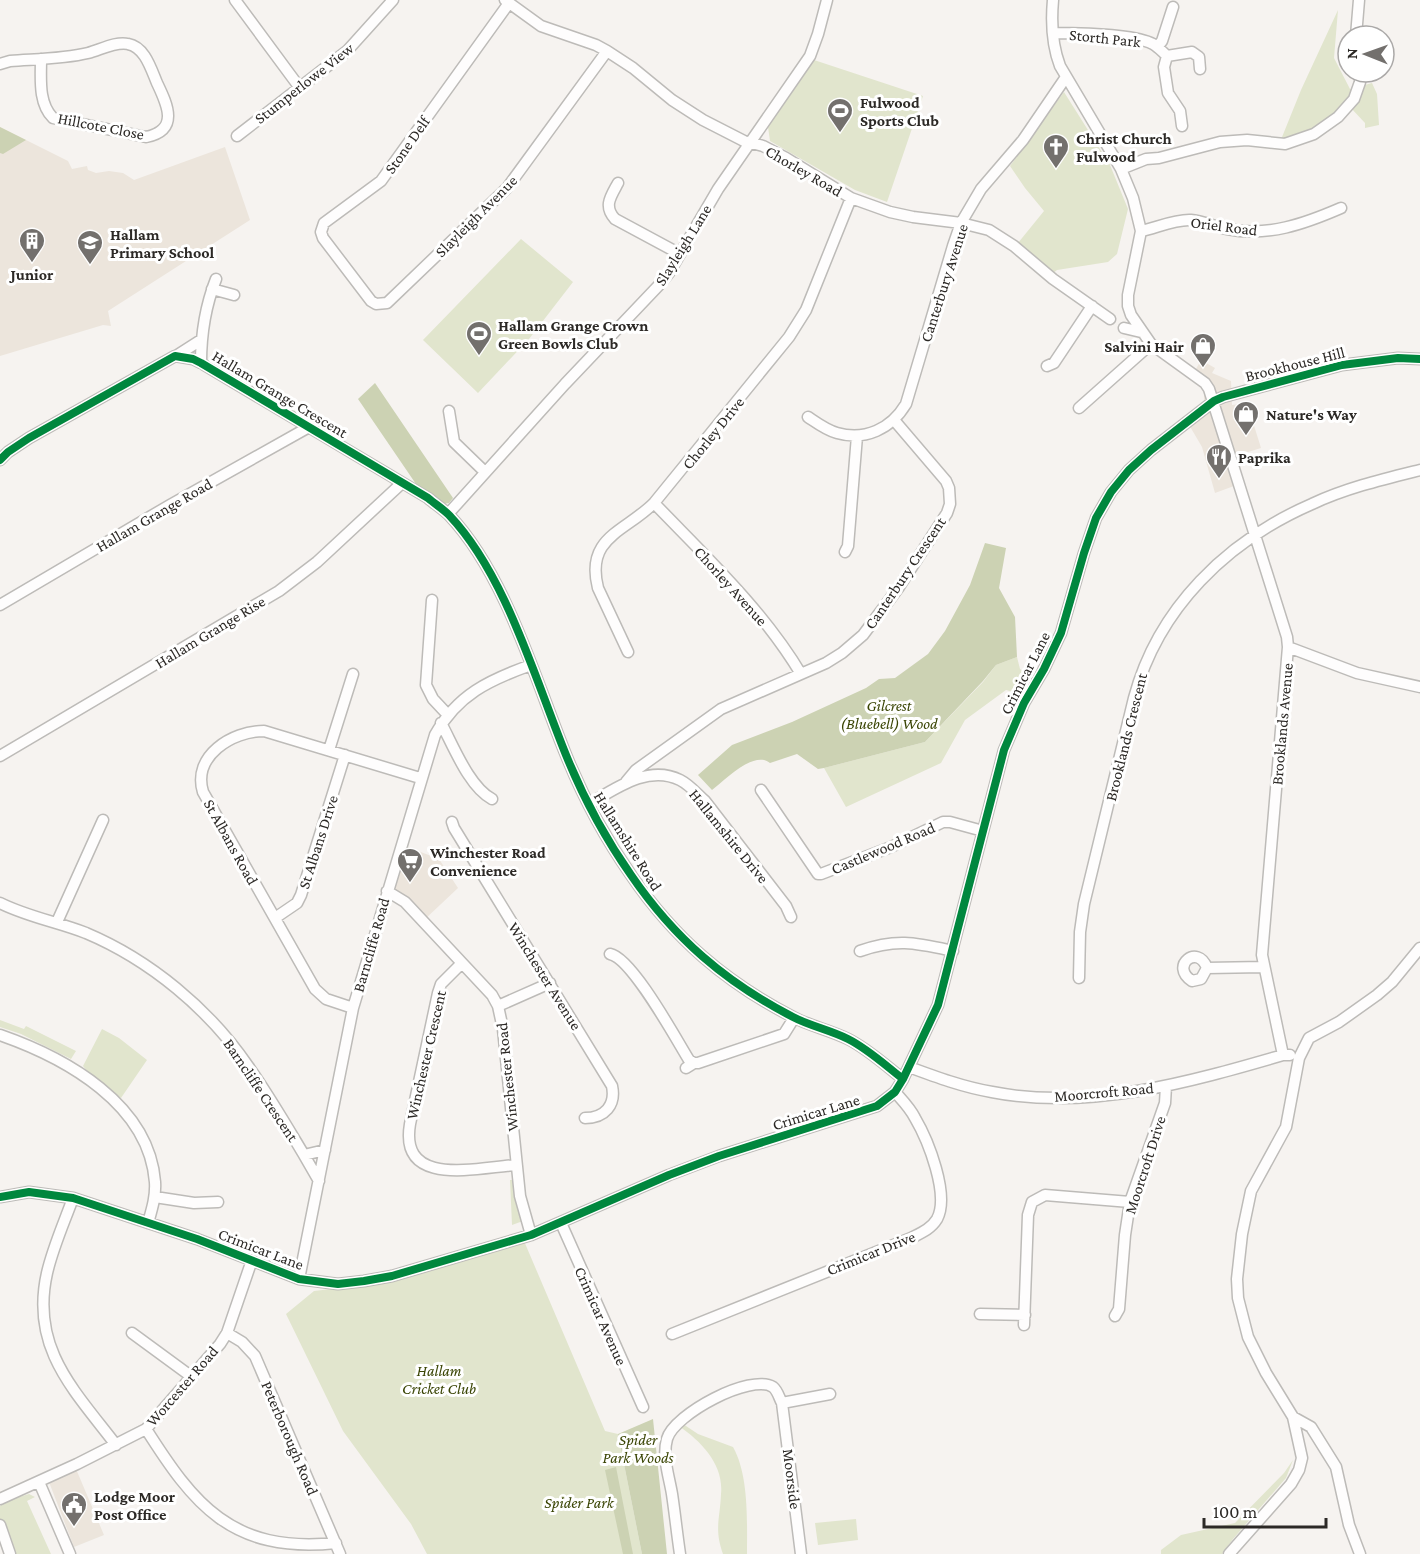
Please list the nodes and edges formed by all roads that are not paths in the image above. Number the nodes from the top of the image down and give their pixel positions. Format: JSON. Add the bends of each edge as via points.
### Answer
{"nodes":[{"id":1,"x":235,"y":0,"type":"edge"},
{"id":2,"x":393,"y":0,"type":"edge"},
{"id":3,"x":827,"y":0,"type":"edge"},
{"id":4,"x":1053,"y":0,"type":"edge"},
{"id":5,"x":1359,"y":0,"type":"edge"},
{"id":6,"x":507,"y":1,"type":"edge"},
{"id":7,"x":1173,"y":7,"type":"dead end"},
{"id":8,"x":1357,"y":24,"type":"edge"},
{"id":9,"x":1053,"y":33,"type":"junction"},
{"id":10,"x":1157,"y":47,"type":"junction"},
{"id":11,"x":607,"y":51,"type":"junction"},
{"id":12,"x":1167,"y":56,"type":"junction"},
{"id":13,"x":41,"y":59,"type":"junction"},
{"id":14,"x":0,"y":64,"type":"edge"},
{"id":15,"x":1200,"y":69,"type":"dead end"},
{"id":16,"x":1066,"y":77,"type":"junction"},
{"id":17,"x":1360,"y":84,"type":"edge"},
{"id":18,"x":300,"y":88,"type":"junction"},
{"id":19,"x":1182,"y":126,"type":"dead end"},
{"id":20,"x":237,"y":136,"type":"dead end"},
{"id":21,"x":751,"y":143,"type":"junction"},
{"id":22,"x":1121,"y":169,"type":"junction"},
{"id":23,"x":618,"y":183,"type":"dead end"},
{"id":24,"x":851,"y":198,"type":"junction"},
{"id":25,"x":1341,"y":208,"type":"dead end"},
{"id":26,"x":961,"y":224,"type":"junction"},
{"id":27,"x":1141,"y":231,"type":"junction"},
{"id":28,"x":680,"y":254,"type":"junction"},
{"id":29,"x":350,"y":275,"type":"joint"},
{"id":30,"x":234,"y":294,"type":"dead end"},
{"id":31,"x":1092,"y":306,"type":"junction"},
{"id":32,"x":1110,"y":319,"type":"dead end"},
{"id":33,"x":1124,"y":328,"type":"dead end"},
{"id":34,"x":1141,"y":332,"type":"junction"},
{"id":35,"x":201,"y":340,"type":"junction"},
{"id":36,"x":1151,"y":344,"type":"junction"},
{"id":37,"x":175,"y":357,"type":"junction"},
{"id":38,"x":1420,"y":359,"type":"edge"},
{"id":39,"x":201,"y":363,"type":"junction"},
{"id":40,"x":1047,"y":366,"type":"dead end"},
{"id":41,"x":1214,"y":401,"type":"junction"},
{"id":42,"x":1079,"y":408,"type":"dead end"},
{"id":43,"x":449,"y":411,"type":"dead end"},
{"id":44,"x":808,"y":417,"type":"dead end"},
{"id":45,"x":894,"y":420,"type":"junction"},
{"id":46,"x":309,"y":427,"type":"junction"},
{"id":47,"x":857,"y":436,"type":"junction"},
{"id":48,"x":0,"y":460,"type":"edge"},
{"id":49,"x":1420,"y":470,"type":"edge"},
{"id":50,"x":485,"y":472,"type":"junction"},
{"id":51,"x":402,"y":483,"type":"junction"},
{"id":52,"x":654,"y":503,"type":"junction"},
{"id":53,"x":448,"y":514,"type":"junction"},
{"id":54,"x":1255,"y":534,"type":"junction"},
{"id":55,"x":845,"y":552,"type":"dead end"},
{"id":56,"x":432,"y":600,"type":"dead end"},
{"id":57,"x":0,"y":605,"type":"edge"},
{"id":58,"x":1288,"y":647,"type":"junction"},
{"id":59,"x":628,"y":652,"type":"dead end"},
{"id":60,"x":531,"y":665,"type":"junction"},
{"id":61,"x":353,"y":674,"type":"dead end"},
{"id":62,"x":801,"y":674,"type":"junction"},
{"id":63,"x":1420,"y":687,"type":"edge"},
{"id":64,"x":445,"y":719,"type":"junction"},
{"id":65,"x":329,"y":750,"type":"junction"},
{"id":66,"x":345,"y":755,"type":"junction"},
{"id":67,"x":0,"y":756,"type":"edge"},
{"id":68,"x":645,"y":764,"type":"junction"},
{"id":69,"x":643,"y":776,"type":"junction"},
{"id":70,"x":420,"y":778,"type":"junction"},
{"id":71,"x":626,"y":782,"type":"junction"},
{"id":72,"x":761,"y":790,"type":"dead end"},
{"id":73,"x":492,"y":799,"type":"dead end"},
{"id":74,"x":589,"y":804,"type":"junction"},
{"id":75,"x":103,"y":820,"type":"dead end"},
{"id":76,"x":452,"y":822,"type":"dead end"},
{"id":77,"x":983,"y":831,"type":"junction"},
{"id":78,"x":387,"y":891,"type":"junction"},
{"id":79,"x":0,"y":903,"type":"edge"},
{"id":80,"x":791,"y":916,"type":"dead end"},
{"id":81,"x":274,"y":918,"type":"junction"},
{"id":82,"x":57,"y":922,"type":"junction"},
{"id":83,"x":1420,"y":948,"type":"edge"},
{"id":84,"x":860,"y":951,"type":"dead end"},
{"id":85,"x":952,"y":951,"type":"junction"},
{"id":86,"x":610,"y":954,"type":"dead end"},
{"id":87,"x":462,"y":963,"type":"junction"},
{"id":88,"x":1263,"y":967,"type":"junction"},
{"id":89,"x":1207,"y":968,"type":"dead end"},
{"id":90,"x":1079,"y":978,"type":"dead end"},
{"id":91,"x":550,"y":983,"type":"junction"},
{"id":92,"x":498,"y":1006,"type":"junction"},
{"id":93,"x":353,"y":1008,"type":"junction"},
{"id":94,"x":794,"y":1018,"type":"junction"},
{"id":95,"x":0,"y":1035,"type":"edge"},
{"id":96,"x":1283,"y":1055,"type":"junction"},
{"id":97,"x":1299,"y":1058,"type":"junction"},
{"id":98,"x":909,"y":1067,"type":"junction"},
{"id":99,"x":903,"y":1078,"type":"junction"},
{"id":100,"x":1166,"y":1086,"type":"junction"},
{"id":101,"x":895,"y":1092,"type":"junction"},
{"id":102,"x":585,"y":1118,"type":"dead end"},
{"id":103,"x":325,"y":1150,"type":"junction"},
{"id":104,"x":304,"y":1155,"type":"junction"},
{"id":105,"x":516,"y":1165,"type":"junction"},
{"id":106,"x":319,"y":1181,"type":"junction"},
{"id":107,"x":0,"y":1197,"type":"edge"},
{"id":108,"x":155,"y":1197,"type":"junction"},
{"id":109,"x":73,"y":1198,"type":"junction"},
{"id":110,"x":218,"y":1202,"type":"dead end"},
{"id":111,"x":1130,"y":1202,"type":"junction"},
{"id":112,"x":148,"y":1223,"type":"junction"},
{"id":113,"x":561,"y":1223,"type":"junction"},
{"id":114,"x":531,"y":1235,"type":"junction"},
{"id":115,"x":252,"y":1260,"type":"junction"},
{"id":116,"x":299,"y":1279,"type":"junction"},
{"id":117,"x":980,"y":1314,"type":"dead end"},
{"id":118,"x":1115,"y":1316,"type":"dead end"},
{"id":119,"x":132,"y":1333,"type":"dead end"},
{"id":120,"x":226,"y":1334,"type":"junction"},
{"id":121,"x":672,"y":1334,"type":"dead end"},
{"id":122,"x":192,"y":1377,"type":"junction"},
{"id":123,"x":830,"y":1394,"type":"dead end"},
{"id":124,"x":782,"y":1403,"type":"junction"},
{"id":125,"x":643,"y":1407,"type":"dead end"},
{"id":126,"x":1293,"y":1417,"type":"junction"},
{"id":127,"x":146,"y":1429,"type":"junction"},
{"id":128,"x":116,"y":1445,"type":"junction"},
{"id":129,"x":39,"y":1482,"type":"junction"},
{"id":130,"x":0,"y":1499,"type":"edge"},
{"id":131,"x":0,"y":1524,"type":"edge"},
{"id":132,"x":222,"y":1532,"type":"dead end"},
{"id":133,"x":336,"y":1543,"type":"junction"},
{"id":134,"x":268,"y":1552,"type":"dead end"},
{"id":135,"x":10,"y":1554,"type":"edge"},
{"id":136,"x":70,"y":1554,"type":"edge"},
{"id":137,"x":340,"y":1554,"type":"edge"},
{"id":138,"x":680,"y":1554,"type":"edge"},
{"id":139,"x":801,"y":1554,"type":"edge"},
{"id":140,"x":1229,"y":1554,"type":"edge"},
{"id":141,"x":1360,"y":1554,"type":"edge"}],
"edges":[{"from":1,"to":18,"type":"street"},
{"from":2,"to":18,"type":"street","name":"Stumperlowe View","via":[[347,51]]},
{"from":3,"to":21,"type":"street","name":"Slayleigh Lane","via":[[810,56]]},
{"from":4,"to":9,"type":"street"},
{"from":5,"to":8,"type":"street"},
{"from":6,"to":11,"type":"street","name":"Chorley Road","via":[[541,26]]},
{"from":6,"to":29,"type":"street","name":"Stone Delf","via":[[381,182],[324,223],[323,238]]},
{"from":7,"to":10,"type":"street","name":"Storth Park"},
{"from":9,"to":10,"type":"street","name":"Storth Park","via":[[1106,36]]},
{"from":9,"to":16,"type":"street","via":[[1056,56]]},
{"from":10,"to":12,"type":"street","name":"Storth Park"},
{"from":11,"to":21,"type":"street","name":"Chorley Road","via":[[691,113]]},
{"from":11,"to":29,"type":"street","name":"Slayleigh Avenue","via":[[507,188],[387,303],[371,301]]},
{"from":12,"to":15,"type":"street","via":[[1196,54]]},
{"from":12,"to":19,"type":"street","via":[[1164,67],[1168,93],[1180,111]]},
{"from":13,"to":13,"type":"street","name":"Hillcote Close","via":[[87,54],[125,43],[135,46],[143,52],[169,109],[166,123],[157,133],[146,137],[53,118],[42,97]]},
{"from":13,"to":14,"type":"street","name":"Hillcote Close"},
{"from":16,"to":22,"type":"street"},
{"from":16,"to":26,"type":"street","name":"Canterbury Avenue","via":[[1023,140],[981,189]]},
{"from":17,"to":22,"type":"street","via":[[1338,117],[1314,134],[1285,144],[1220,142],[1146,159]]},
{"from":18,"to":20,"type":"street","name":"Stumperlowe View"},
{"from":21,"to":24,"type":"street","name":"Chorley Road","via":[[786,158]]},
{"from":21,"to":28,"type":"street","name":"Slayleigh Lane","via":[[718,189]]},
{"from":22,"to":27,"type":"street"},
{"from":23,"to":28,"type":"street","via":[[609,201],[609,213]]},
{"from":24,"to":26,"type":"street","name":"Chorley Road","via":[[901,215]]},
{"from":24,"to":52,"type":"street","name":"Chorley Drive","via":[[798,324]]},
{"from":25,"to":27,"type":"street","name":"Oriel Road","via":[[1280,230],[1244,231],[1189,220]]},
{"from":26,"to":31,"type":"street","name":"Chorley Road","via":[[999,236]]},
{"from":26,"to":45,"type":"street","name":"Canterbury Avenue","via":[[906,404]]},
{"from":27,"to":34,"type":"street","via":[[1128,295],[1128,306]]},
{"from":28,"to":50,"type":"street","name":"Slayleigh Lane","via":[[661,283]]},
{"from":30,"to":35,"type":"street","via":[[214,284]]},
{"from":31,"to":32,"type":"street","name":"Chorley Road"},
{"from":31,"to":40,"type":"street","via":[[1054,363]]},
{"from":33,"to":34,"type":"street"},
{"from":34,"to":36,"type":"street"},
{"from":35,"to":37,"type":"street"},
{"from":35,"to":39,"type":"street"},
{"from":36,"to":41,"type":"street","via":[[1205,383]]},
{"from":36,"to":42,"type":"street"},
{"from":37,"to":39,"type":"street","name":"Hallam Grange Crescent"},
{"from":37,"to":48,"type":"street","via":[[29,438]]},
{"from":38,"to":41,"type":"street","name":"Brookhouse Hill","via":[[1342,365]]},
{"from":39,"to":46,"type":"street","name":"Hallam Grange Crescent"},
{"from":41,"to":54,"type":"street","name":"Brooklands Avenue"},
{"from":41,"to":77,"type":"street","name":"Crimicar Lane","via":[[1137,463],[1103,504],[1091,530],[1061,633],[1011,731]]},
{"from":43,"to":50,"type":"street","via":[[454,442]]},
{"from":44,"to":47,"type":"street","via":[[835,433]]},
{"from":45,"to":47,"type":"street","via":[[876,432]]},
{"from":45,"to":62,"type":"street","name":"Canterbury Crescent","via":[[946,481],[950,495],[947,513],[863,635],[842,653]]},
{"from":46,"to":51,"type":"street","name":"Hallam Grange Crescent"},
{"from":46,"to":57,"type":"street","name":"Hallam Grange Road"},
{"from":47,"to":55,"type":"street"},
{"from":49,"to":54,"type":"street","name":"Brooklands Crescent","via":[[1335,494]]},
{"from":50,"to":53,"type":"street","name":"Slayleigh Lane"},
{"from":51,"to":53,"type":"street","name":"Hallam Grange Crescent"},
{"from":51,"to":67,"type":"street","name":"Hallam Grange Rise","via":[[279,591]]},
{"from":52,"to":59,"type":"street","name":"Chorley Drive","via":[[607,539],[596,561],[598,588]]},
{"from":52,"to":62,"type":"street","name":"Chorley Avenue","via":[[758,613]]},
{"from":53,"to":60,"type":"street","name":"Hallamshire Road","via":[[502,597]]},
{"from":54,"to":58,"type":"street","name":"Brooklands Avenue","via":[[1285,625]]},
{"from":54,"to":90,"type":"street","name":"Brooklands Crescent","via":[[1212,568],[1183,601],[1163,627],[1140,673],[1084,904]]},
{"from":56,"to":64,"type":"street","via":[[426,613],[426,685]]},
{"from":58,"to":63,"type":"street","via":[[1357,673]]},
{"from":58,"to":88,"type":"street","name":"Brooklands Avenue"},
{"from":60,"to":64,"type":"street","name":"Barncliffe Road","via":[[484,684]]},
{"from":60,"to":74,"type":"street","name":"Hallamshire Road"},
{"from":61,"to":65,"type":"street"},
{"from":62,"to":68,"type":"street","name":"Canterbury Crescent","via":[[721,709]]},
{"from":64,"to":70,"type":"street","name":"Barncliffe Road"},
{"from":64,"to":73,"type":"street","via":[[476,784]]},
{"from":65,"to":66,"type":"street","name":"St Albans Road"},
{"from":65,"to":81,"type":"street","name":"St Albans Road","via":[[256,731],[216,750],[202,766],[203,792]]},
{"from":66,"to":70,"type":"street","name":"St Albans Road"},
{"from":66,"to":81,"type":"street","name":"St Albans Drive","via":[[301,895],[297,903]]},
{"from":68,"to":69,"type":"street"},
{"from":68,"to":71,"type":"street","name":"Canterbury Crescent"},
{"from":69,"to":71,"type":"street","name":"Hallamshire Drive"},
{"from":69,"to":80,"type":"street","name":"Hallamshire Drive","via":[[679,779],[705,801]]},
{"from":70,"to":78,"type":"street","name":"Barncliffe Road"},
{"from":71,"to":74,"type":"street","name":"Hallamshire Drive"},
{"from":72,"to":77,"type":"street","name":"Castlewood Road","via":[[818,874],[891,847],[943,822]]},
{"from":74,"to":94,"type":"street","name":"Hallamshire Road","via":[[630,874],[677,933],[734,983]]},
{"from":75,"to":82,"type":"street"},
{"from":76,"to":91,"type":"street","name":"Winchester Avenue"},
{"from":77,"to":85,"type":"street","name":"Crimicar Lane"},
{"from":78,"to":87,"type":"street","name":"Winchester Road","via":[[405,902]]},
{"from":78,"to":93,"type":"street","name":"Barncliffe Road"},
{"from":79,"to":82,"type":"street","name":"Barncliffe Crescent"},
{"from":81,"to":93,"type":"street","name":"St Albans Road","via":[[321,996]]},
{"from":82,"to":104,"type":"street","name":"Barncliffe Crescent","via":[[136,960],[201,1011],[247,1064]]},
{"from":83,"to":97,"type":"street","via":[[1377,995],[1309,1038]]},
{"from":84,"to":85,"type":"street","via":[[905,942]]},
{"from":85,"to":98,"type":"street","name":"Crimicar Lane","via":[[938,1005]]},
{"from":86,"to":94,"type":"street","via":[[617,956],[641,982],[690,1060],[690,1066],[784,1034]]},
{"from":87,"to":92,"type":"street","name":"Winchester Road"},
{"from":87,"to":105,"type":"street","name":"Winchester Crescent","via":[[441,984],[438,993],[409,1140],[420,1160],[432,1169]]},
{"from":88,"to":89,"type":"street"},
{"from":88,"to":96,"type":"street","name":"Brooklands Avenue"},
{"from":91,"to":92,"type":"street"},
{"from":91,"to":102,"type":"street","name":"Winchester Avenue","via":[[612,1086],[613,1100],[605,1113]]},
{"from":92,"to":105,"type":"street","name":"Winchester Road"},
{"from":93,"to":103,"type":"street","name":"Barncliffe Road"},
{"from":94,"to":99,"type":"street","name":"Hallamshire Road","via":[[849,1039]]},
{"from":95,"to":108,"type":"street","via":[[65,1065],[120,1106],[146,1145],[154,1171]]},
{"from":96,"to":97,"type":"street","name":"Moorcroft Road"},
{"from":96,"to":100,"type":"street","name":"Moorcroft Road"},
{"from":97,"to":126,"type":"street","via":[[1286,1127],[1251,1191],[1237,1279],[1248,1337]]},
{"from":98,"to":99,"type":"street","name":"Crimicar Lane"},
{"from":98,"to":100,"type":"street","name":"Moorcroft Road","via":[[967,1086],[1019,1096],[1091,1096]]},
{"from":99,"to":101,"type":"street","name":"Crimicar Lane"},
{"from":100,"to":111,"type":"street","name":"Moorcroft Drive","via":[[1165,1103]]},
{"from":101,"to":113,"type":"street","name":"Crimicar Lane","via":[[868,1110],[719,1156]]},
{"from":101,"to":121,"type":"street","name":"Crimicar Drive","via":[[923,1132],[938,1179],[941,1208],[932,1226],[911,1238]]},
{"from":103,"to":104,"type":"street","name":"Barncliffe Crescent"},
{"from":103,"to":106,"type":"street","name":"Barncliffe Road"},
{"from":104,"to":106,"type":"street","name":"Barncliffe Crescent"},
{"from":105,"to":114,"type":"street","name":"Winchester Road"},
{"from":106,"to":116,"type":"street","name":"Barncliffe Road"},
{"from":107,"to":109,"type":"street","name":"Crimicar Lane","via":[[29,1192]]},
{"from":108,"to":110,"type":"street"},
{"from":108,"to":112,"type":"street"},
{"from":109,"to":112,"type":"street","name":"Crimicar Lane"},
{"from":109,"to":128,"type":"street","via":[[47,1271],[43,1300],[46,1332],[65,1378]]},
{"from":111,"to":117,"type":"street","via":[[1045,1196],[1032,1202],[1024,1320]]},
{"from":111,"to":118,"type":"street","name":"Moorcroft Drive","via":[[1119,1309]]},
{"from":112,"to":115,"type":"street","name":"Crimicar Lane"},
{"from":113,"to":114,"type":"street","name":"Crimicar Lane"},
{"from":113,"to":125,"type":"street","name":"Crimicar Avenue"},
{"from":114,"to":116,"type":"street","name":"Crimicar Lane","via":[[392,1276],[338,1284]]},
{"from":115,"to":116,"type":"street","name":"Crimicar Lane"},
{"from":115,"to":120,"type":"street","name":"Worcester Road"},
{"from":119,"to":122,"type":"street"},
{"from":120,"to":122,"type":"street","name":"Worcester Road"},
{"from":120,"to":133,"type":"street","name":"Peterborough Road","via":[[242,1342],[255,1356]]},
{"from":122,"to":127,"type":"street","name":"Worcester Road"},
{"from":123,"to":124,"type":"street"},
{"from":124,"to":138,"type":"street","via":[[772,1387],[755,1385],[702,1404],[671,1429],[666,1461]]},
{"from":124,"to":139,"type":"street","name":"Moorside"},
{"from":126,"to":140,"type":"street","via":[[1302,1458],[1299,1470]]},
{"from":126,"to":141,"type":"street","via":[[1311,1427],[1336,1467]]},
{"from":127,"to":128,"type":"street","name":"Worcester Road"},
{"from":127,"to":132,"type":"street","via":[[202,1515]]},
{"from":128,"to":129,"type":"street","name":"Worcester Road"},
{"from":129,"to":130,"type":"street","name":"Worcester Road"},
{"from":129,"to":136,"type":"street"},
{"from":131,"to":135,"type":"street"},
{"from":133,"to":134,"type":"street","via":[[301,1553]]},
{"from":133,"to":137,"type":"street","name":"Peterborough Road"}]}
